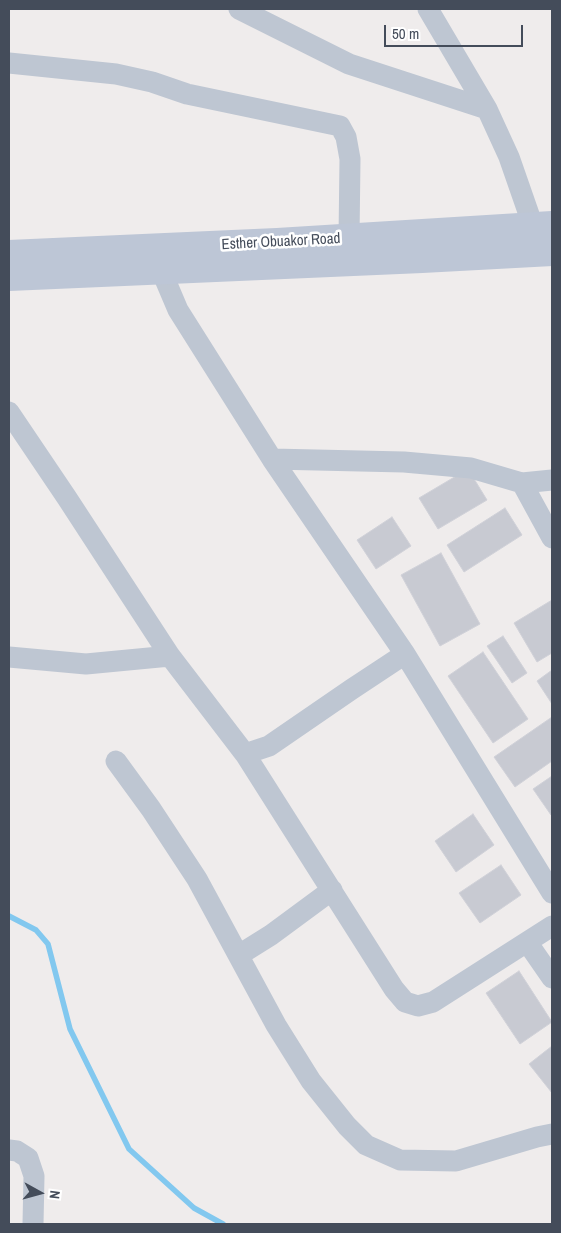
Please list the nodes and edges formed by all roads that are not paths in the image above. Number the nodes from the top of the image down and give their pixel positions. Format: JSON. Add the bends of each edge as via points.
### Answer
{"nodes":[{"id":1,"x":239,"y":9,"type":"edge"},
{"id":2,"x":428,"y":9,"type":"edge"},
{"id":3,"x":9,"y":63,"type":"edge"},
{"id":4,"x":487,"y":109,"type":"junction"},
{"id":5,"x":543,"y":226,"type":"edge"},
{"id":6,"x":349,"y":238,"type":"junction"},
{"id":7,"x":542,"y":253,"type":"edge"},
{"id":8,"x":9,"y":254,"type":"edge"},
{"id":9,"x":161,"y":270,"type":"junction"},
{"id":10,"x":9,"y":277,"type":"edge"},
{"id":11,"x":9,"y":412,"type":"edge"},
{"id":12,"x":272,"y":459,"type":"junction"},
{"id":13,"x":552,"y":480,"type":"edge"},
{"id":14,"x":522,"y":483,"type":"junction"},
{"id":15,"x":552,"y":538,"type":"edge"},
{"id":16,"x":405,"y":654,"type":"junction"},
{"id":17,"x":170,"y":656,"type":"junction"},
{"id":18,"x":9,"y":657,"type":"edge"},
{"id":19,"x":245,"y":754,"type":"junction"},
{"id":20,"x":116,"y":761,"type":"dead end"},
{"id":21,"x":332,"y":890,"type":"junction"},
{"id":22,"x":552,"y":894,"type":"edge"},
{"id":23,"x":552,"y":926,"type":"edge"},
{"id":24,"x":528,"y":942,"type":"junction"},
{"id":25,"x":239,"y":955,"type":"junction"},
{"id":26,"x":552,"y":978,"type":"edge"},
{"id":27,"x":552,"y":1134,"type":"edge"},
{"id":28,"x":9,"y":1150,"type":"edge"},
{"id":29,"x":33,"y":1224,"type":"edge"}],
"edges":[{"from":1,"to":4,"type":"street","via":[[349,64]]},
{"from":2,"to":4,"type":"street"},
{"from":3,"to":6,"type":"street","via":[[116,74],[187,94],[340,126],[346,137],[350,159]]},
{"from":4,"to":5,"type":"street"},
{"from":5,"to":6,"type":"street","name":"Esther Obuakor Road"},
{"from":5,"to":7,"type":"street"},
{"from":6,"to":8,"type":"street","name":"Esther Obuakor Road"},
{"from":7,"to":9,"type":"street","name":"Esther Obuakor Road"},
{"from":9,"to":10,"type":"street","name":"Esther Obuakor Road"},
{"from":9,"to":12,"type":"street","via":[[178,310]]},
{"from":11,"to":17,"type":"street"},
{"from":12,"to":14,"type":"street","via":[[404,462],[471,468]]},
{"from":12,"to":16,"type":"street"},
{"from":13,"to":14,"type":"street"},
{"from":14,"to":15,"type":"street"},
{"from":16,"to":19,"type":"street","via":[[268,746]]},
{"from":16,"to":22,"type":"street"},
{"from":17,"to":18,"type":"street","via":[[86,664]]},
{"from":17,"to":19,"type":"street"},
{"from":19,"to":21,"type":"street"},
{"from":20,"to":25,"type":"street","via":[[197,879]]},
{"from":21,"to":24,"type":"street","via":[[394,989],[406,1002],[418,1006],[433,1002]]},
{"from":21,"to":25,"type":"street"},
{"from":23,"to":24,"type":"street"},
{"from":24,"to":26,"type":"street"},
{"from":25,"to":27,"type":"street","via":[[276,1025],[311,1081],[366,1145],[400,1160],[456,1161]]},
{"from":28,"to":29,"type":"street","via":[[28,1158],[34,1176]]}]}
